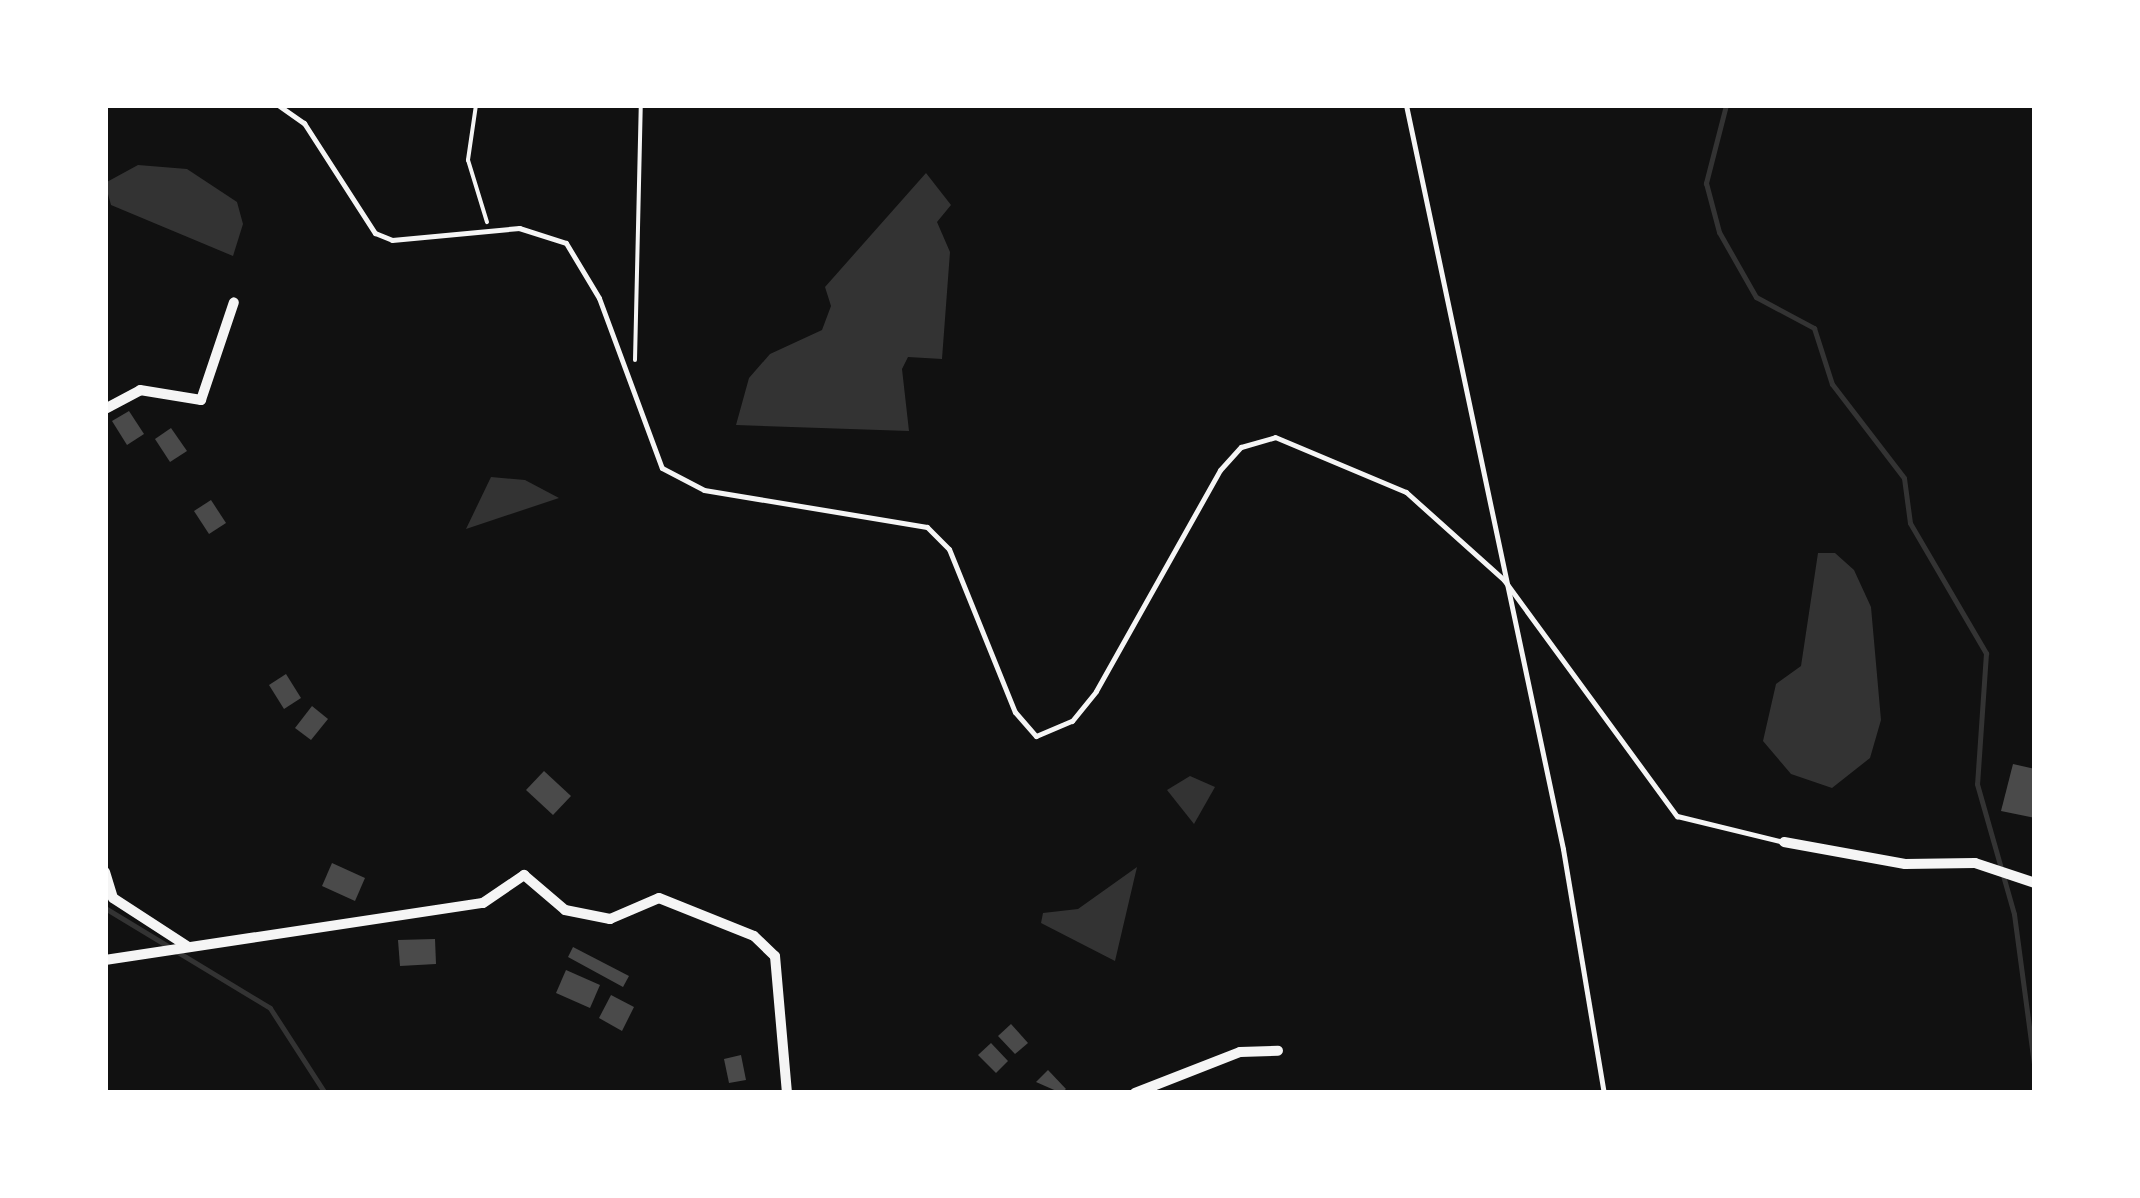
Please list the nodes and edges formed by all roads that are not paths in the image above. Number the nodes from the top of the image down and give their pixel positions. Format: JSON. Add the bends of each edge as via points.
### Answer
{"nodes":[{"id":1,"x":278,"y":105,"type":"edge"},
{"id":2,"x":1406,"y":105,"type":"edge"},
{"id":3,"x":234,"y":302,"type":"dead end"},
{"id":4,"x":105,"y":409,"type":"edge"},
{"id":5,"x":1504,"y":580,"type":"junction"},
{"id":6,"x":1784,"y":842,"type":"joint"},
{"id":7,"x":105,"y":872,"type":"edge"},
{"id":8,"x":2035,"y":883,"type":"edge"},
{"id":9,"x":188,"y":946,"type":"junction"},
{"id":10,"x":105,"y":960,"type":"edge"},
{"id":11,"x":1278,"y":1051,"type":"dead end"},
{"id":12,"x":786,"y":1093,"type":"edge"},
{"id":13,"x":1135,"y":1093,"type":"edge"},
{"id":14,"x":1604,"y":1093,"type":"edge"}],
"edges":[{"from":1,"to":5,"type":"lane","via":[[304,123],[374,233],[392,240],[519,228],[566,243],[599,298],[649,453],[680,479],[928,528],[949,548],[1014,712],[1036,736],[1072,721],[1096,690],[1201,494],[1255,440],[1325,452],[1406,492]]},
{"from":2,"to":5,"type":"lane"},
{"from":3,"to":4,"type":"street","via":[[200,400],[140,390]]},
{"from":5,"to":6,"type":"lane","via":[[1676,816]]},
{"from":5,"to":14,"type":"lane","via":[[1564,849]]},
{"from":6,"to":8,"type":"street","via":[[1904,864],[1975,862]]},
{"from":7,"to":9,"type":"street","via":[[114,898]]},
{"from":9,"to":10,"type":"street"},
{"from":9,"to":12,"type":"street","via":[[483,903],[524,875],[565,910],[610,919],[659,898],[754,936],[776,956]]},
{"from":11,"to":13,"type":"street","via":[[1240,1052]]}]}
